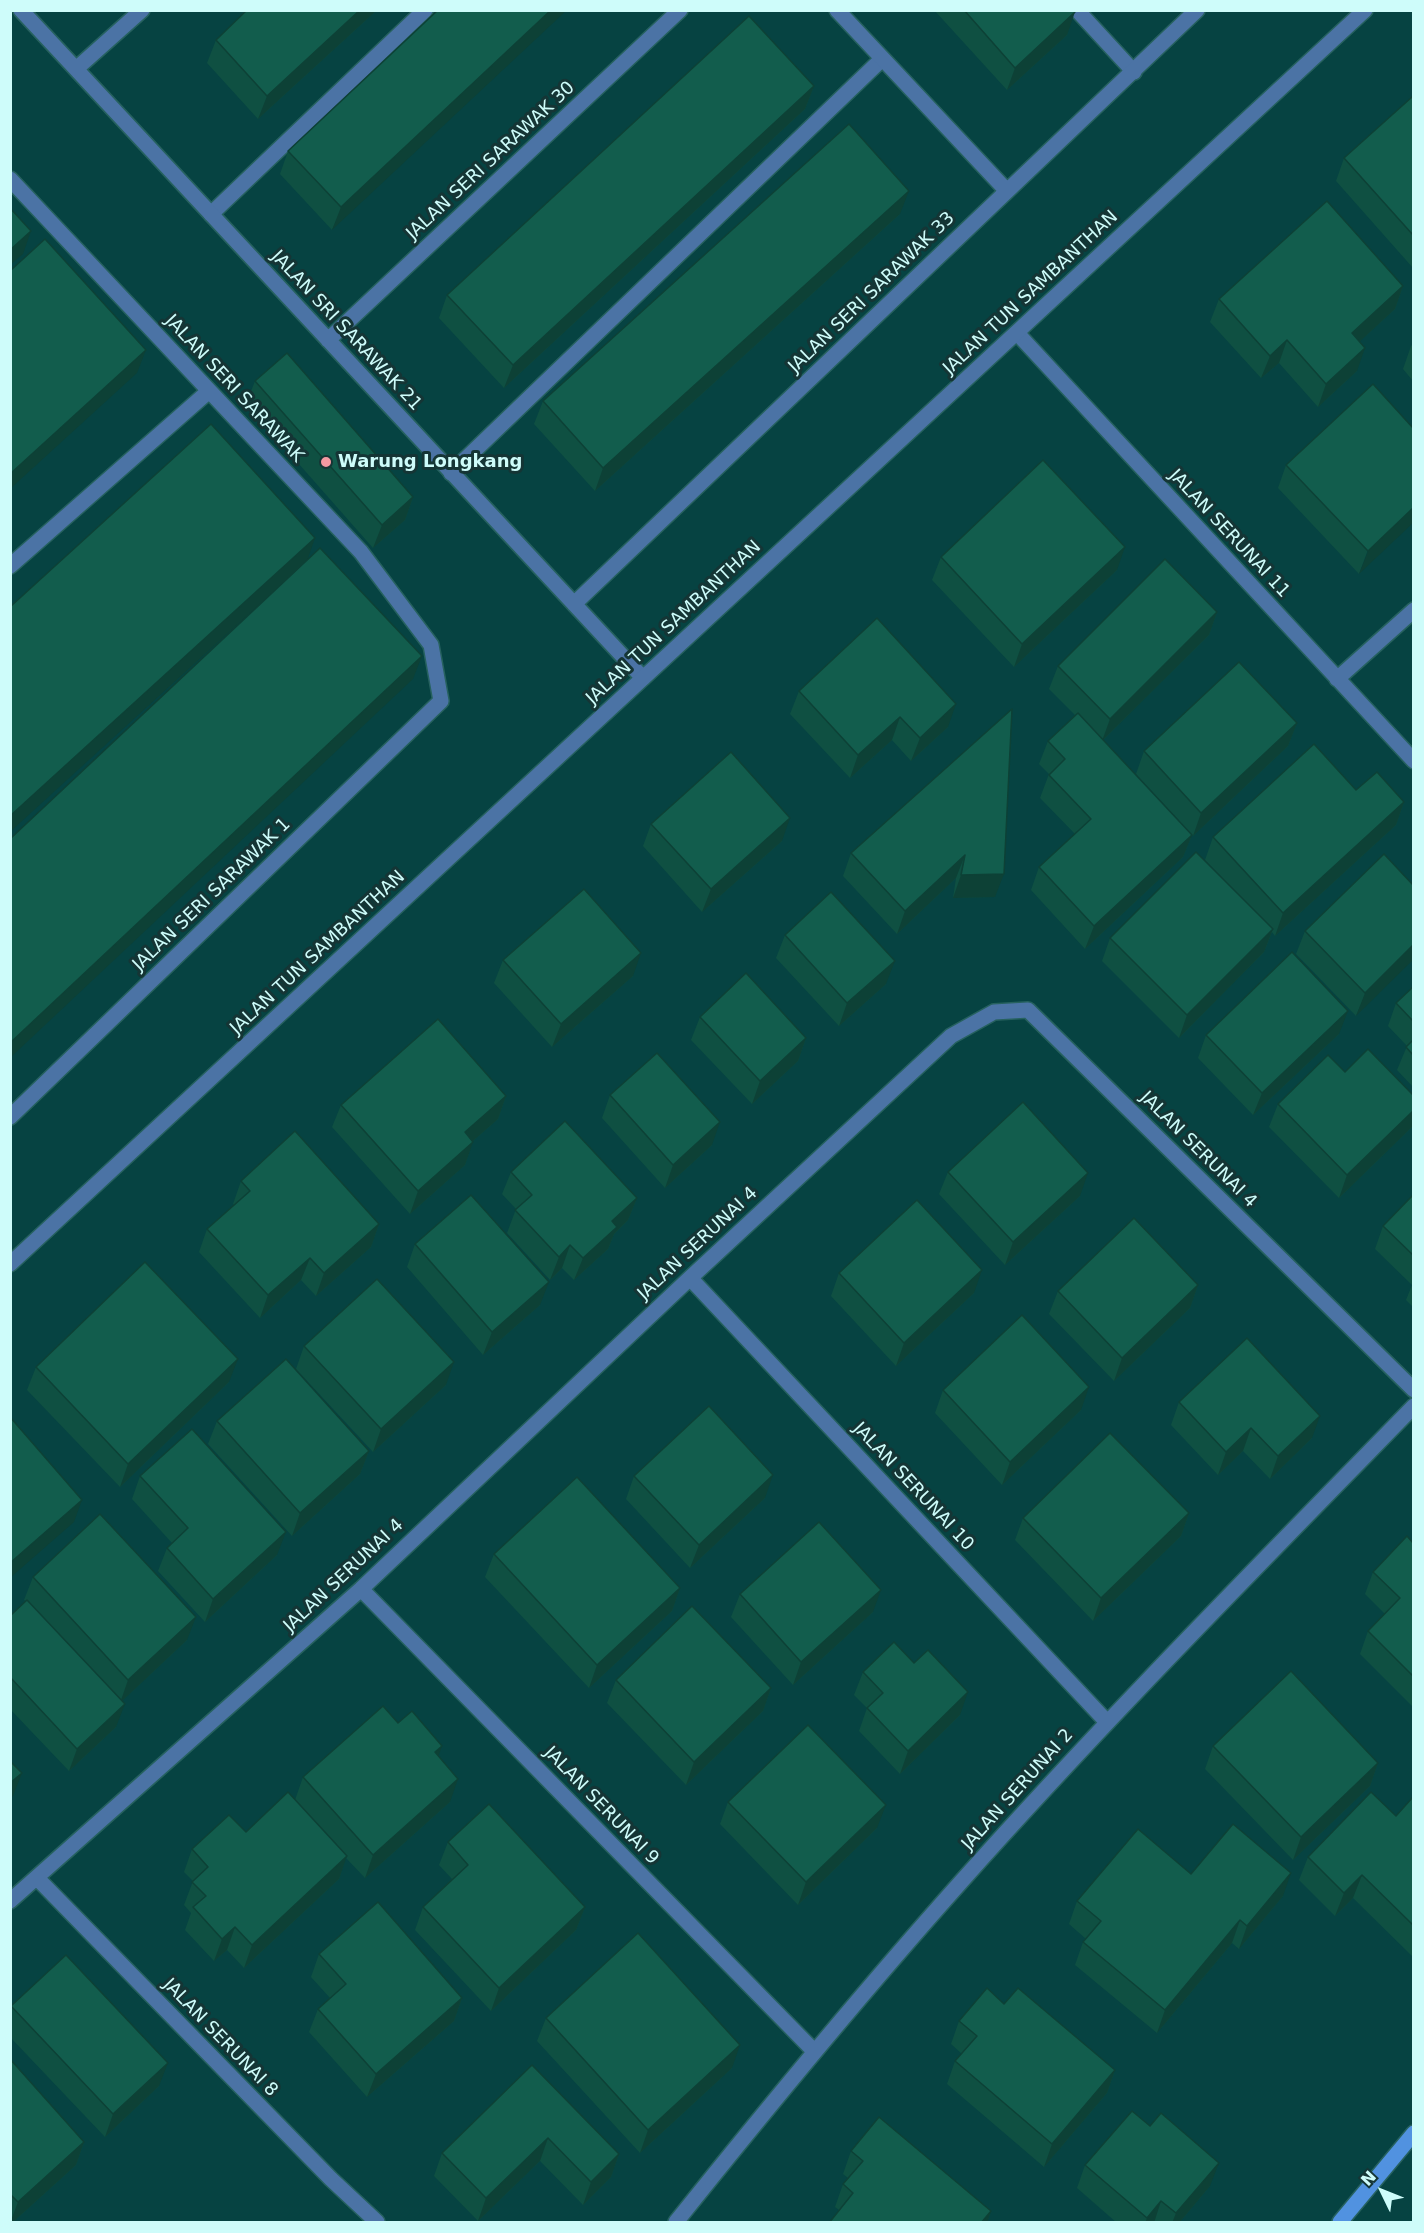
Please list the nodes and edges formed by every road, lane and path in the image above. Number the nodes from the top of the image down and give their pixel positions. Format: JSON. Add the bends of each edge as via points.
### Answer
{"nodes":[{"id":1,"x":21,"y":10,"type":"edge"},
{"id":2,"x":141,"y":10,"type":"edge"},
{"id":3,"x":425,"y":10,"type":"edge"},
{"id":4,"x":680,"y":10,"type":"edge"},
{"id":5,"x":837,"y":10,"type":"edge"},
{"id":6,"x":1077,"y":10,"type":"edge"},
{"id":7,"x":1197,"y":10,"type":"edge"},
{"id":8,"x":1365,"y":10,"type":"edge"},
{"id":9,"x":882,"y":59,"type":"junction"},
{"id":10,"x":76,"y":69,"type":"junction"},
{"id":11,"x":1134,"y":72,"type":"junction"},
{"id":12,"x":10,"y":179,"type":"edge"},
{"id":13,"x":1007,"y":191,"type":"junction"},
{"id":14,"x":211,"y":214,"type":"junction"},
{"id":15,"x":1017,"y":333,"type":"junction"},
{"id":16,"x":328,"y":340,"type":"junction"},
{"id":17,"x":209,"y":391,"type":"junction"},
{"id":18,"x":451,"y":472,"type":"junction"},
{"id":19,"x":10,"y":566,"type":"edge"},
{"id":20,"x":573,"y":604,"type":"junction"},
{"id":21,"x":1413,"y":610,"type":"edge"},
{"id":22,"x":643,"y":678,"type":"junction"},
{"id":23,"x":1337,"y":679,"type":"junction"},
{"id":24,"x":441,"y":701,"type":"joint"},
{"id":25,"x":1413,"y":761,"type":"edge"},
{"id":26,"x":10,"y":1116,"type":"edge"},
{"id":27,"x":10,"y":1264,"type":"edge"},
{"id":28,"x":690,"y":1278,"type":"junction"},
{"id":29,"x":1413,"y":1390,"type":"edge"},
{"id":30,"x":1413,"y":1406,"type":"edge"},
{"id":31,"x":361,"y":1589,"type":"junction"},
{"id":32,"x":1107,"y":1722,"type":"junction"},
{"id":33,"x":37,"y":1878,"type":"junction"},
{"id":34,"x":10,"y":1901,"type":"edge"},
{"id":35,"x":814,"y":2051,"type":"junction"},
{"id":36,"x":1413,"y":2133,"type":"edge"},
{"id":37,"x":1407,"y":2149,"type":"edge"},
{"id":38,"x":377,"y":2223,"type":"edge"},
{"id":39,"x":676,"y":2223,"type":"edge"},
{"id":40,"x":1340,"y":2223,"type":"edge"}],
"edges":[{"from":1,"to":10,"type":"street","name":"JALAN SRI SARAWAK 21"},
{"from":2,"to":10,"type":"street"},
{"from":3,"to":14,"type":"street"},
{"from":4,"to":16,"type":"street","name":"JALAN SERI SARAWAK 30"},
{"from":5,"to":9,"type":"street"},
{"from":6,"to":11,"type":"street"},
{"from":7,"to":11,"type":"street","name":"JALAN SERI SARAWAK 33"},
{"from":8,"to":15,"type":"street","name":"JALAN TUN SAMBANTHAN"},
{"from":9,"to":13,"type":"street"},
{"from":9,"to":18,"type":"street"},
{"from":10,"to":14,"type":"street","name":"JALAN SRI SARAWAK 21"},
{"from":11,"to":13,"type":"street","name":"JALAN SERI SARAWAK 33"},
{"from":12,"to":17,"type":"street","name":"JALAN SERI SARAWAK"},
{"from":13,"to":20,"type":"street","name":"JALAN SERI SARAWAK 33"},
{"from":14,"to":16,"type":"street","name":"JALAN SRI SARAWAK 21"},
{"from":15,"to":22,"type":"street","name":"JALAN TUN SAMBANTHAN"},
{"from":15,"to":23,"type":"street","name":"JALAN SERUNAI 11"},
{"from":16,"to":18,"type":"street","name":"JALAN SRI SARAWAK 21"},
{"from":17,"to":19,"type":"street"},
{"from":17,"to":24,"type":"street","name":"JALAN SERI SARAWAK","via":[[360,552],[431,645]]},
{"from":18,"to":20,"type":"street","name":"JALAN SRI SARAWAK 21"},
{"from":20,"to":22,"type":"street","name":"JALAN SRI SARAWAK 21"},
{"from":21,"to":23,"type":"street"},
{"from":22,"to":27,"type":"street","name":"JALAN TUN SAMBANTHAN"},
{"from":23,"to":25,"type":"street","name":"JALAN SERUNAI 11"},
{"from":24,"to":26,"type":"street","name":"JALAN SERI SARAWAK 1"},
{"from":28,"to":29,"type":"street","name":"JALAN SERUNAI 4","via":[[951,1036],[994,1012],[1028,1010]]},
{"from":28,"to":31,"type":"street","name":"JALAN SERUNAI 4"},
{"from":28,"to":32,"type":"street","name":"JALAN SERUNAI 10"},
{"from":30,"to":32,"type":"street","name":"JALAN SERUNAI 2"},
{"from":31,"to":33,"type":"street","name":"JALAN SERUNAI 4"},
{"from":31,"to":35,"type":"street","name":"JALAN SERUNAI 9"},
{"from":32,"to":35,"type":"street","name":"JALAN SERUNAI 2"},
{"from":33,"to":34,"type":"street","name":"JALAN SERUNAI 4"},
{"from":33,"to":38,"type":"street","name":"JALAN SERUNAI 8"},
{"from":35,"to":39,"type":"street","name":"JALAN SERUNAI 2"},
{"from":36,"to":37,"type":"main road"},
{"from":37,"to":40,"type":"main road"}]}
